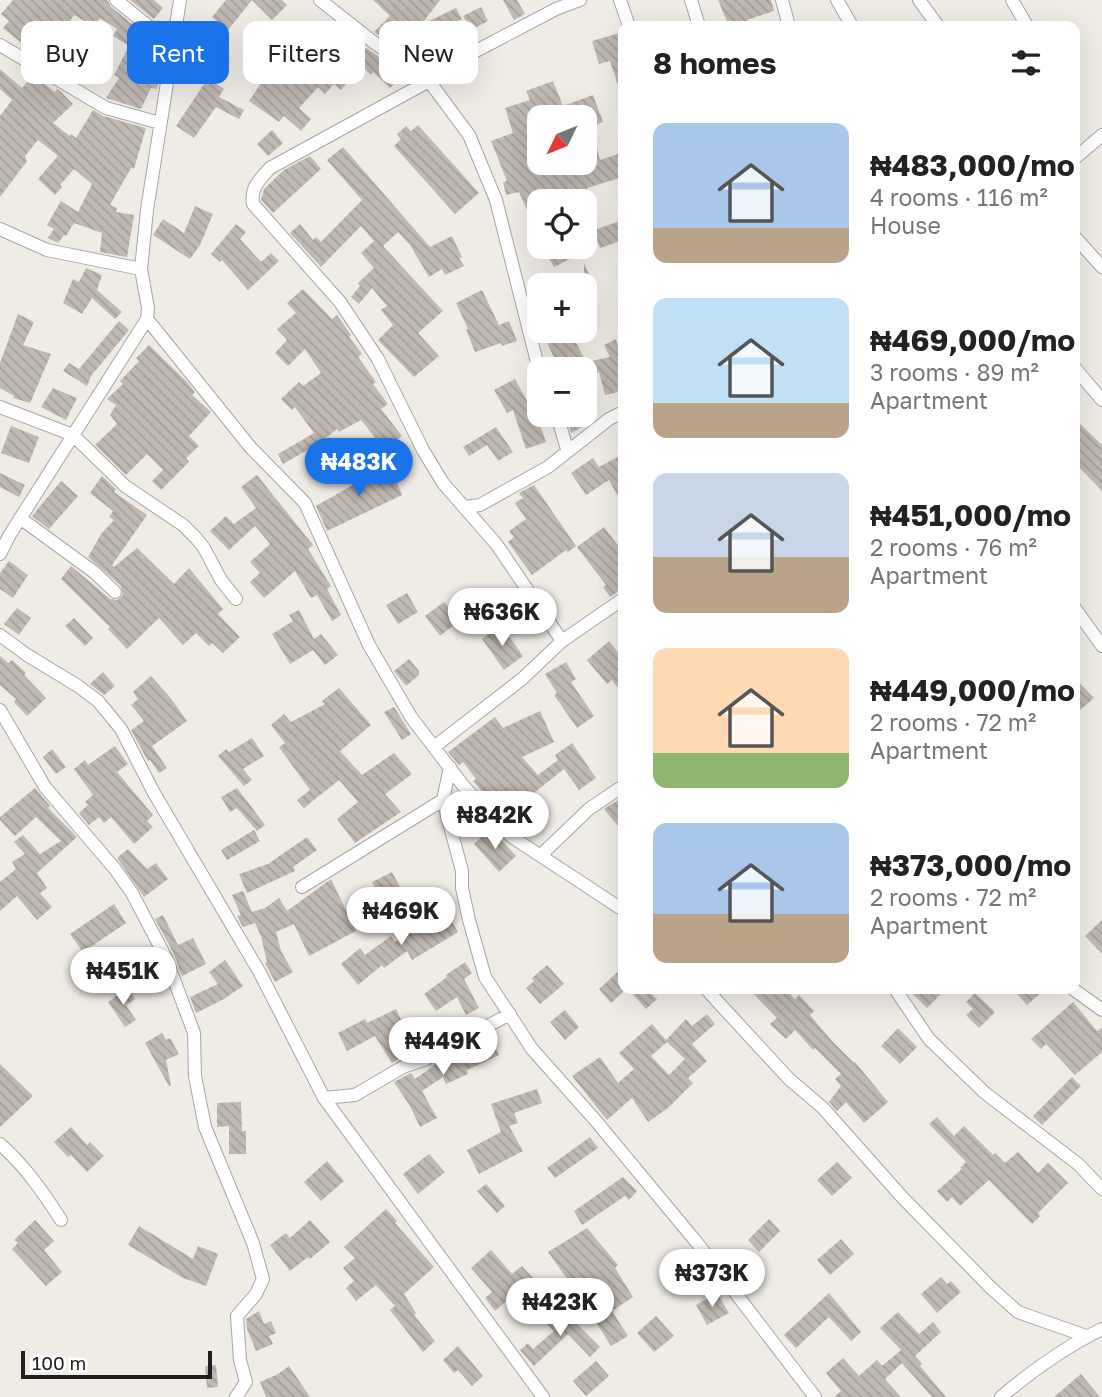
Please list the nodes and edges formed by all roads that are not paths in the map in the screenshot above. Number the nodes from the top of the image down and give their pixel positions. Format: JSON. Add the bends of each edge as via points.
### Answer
{"nodes":[{"id":1,"x":116,"y":0,"type":"edge"},
{"id":2,"x":180,"y":0,"type":"edge"},
{"id":3,"x":320,"y":0,"type":"edge"},
{"id":4,"x":577,"y":0,"type":"edge"},
{"id":5,"x":620,"y":0,"type":"edge"},
{"id":6,"x":691,"y":0,"type":"edge"},
{"id":7,"x":782,"y":0,"type":"edge"},
{"id":8,"x":837,"y":0,"type":"edge"},
{"id":9,"x":919,"y":0,"type":"edge"},
{"id":10,"x":1012,"y":0,"type":"edge"},
{"id":11,"x":142,"y":21,"type":"edge"},
{"id":12,"x":177,"y":21,"type":"edge"},
{"id":13,"x":627,"y":21,"type":"edge"},
{"id":14,"x":697,"y":21,"type":"edge"},
{"id":15,"x":788,"y":21,"type":"edge"},
{"id":16,"x":849,"y":21,"type":"edge"},
{"id":17,"x":934,"y":21,"type":"edge"},
{"id":18,"x":1024,"y":21,"type":"edge"},
{"id":19,"x":0,"y":45,"type":"edge"},
{"id":20,"x":379,"y":46,"type":"edge"},
{"id":21,"x":478,"y":50,"type":"edge"},
{"id":22,"x":166,"y":84,"type":"edge"},
{"id":23,"x":424,"y":84,"type":"edge"},
{"id":24,"x":431,"y":84,"type":"edge"},
{"id":25,"x":160,"y":123,"type":"junction"},
{"id":26,"x":1102,"y":135,"type":"edge"},
{"id":27,"x":1080,"y":154,"type":"edge"},
{"id":28,"x":0,"y":229,"type":"edge"},
{"id":29,"x":1080,"y":243,"type":"edge"},
{"id":30,"x":1102,"y":267,"type":"edge"},
{"id":31,"x":141,"y":269,"type":"junction"},
{"id":32,"x":147,"y":319,"type":"junction"},
{"id":33,"x":536,"y":357,"type":"edge"},
{"id":34,"x":1080,"y":375,"type":"edge"},
{"id":35,"x":1102,"y":400,"type":"edge"},
{"id":36,"x":0,"y":407,"type":"edge"},
{"id":37,"x":618,"y":414,"type":"edge"},
{"id":38,"x":561,"y":427,"type":"edge"},
{"id":39,"x":73,"y":435,"type":"junction"},
{"id":40,"x":567,"y":449,"type":"junction"},
{"id":41,"x":480,"y":505,"type":"junction"},
{"id":42,"x":465,"y":507,"type":"junction"},
{"id":43,"x":20,"y":518,"type":"junction"},
{"id":44,"x":479,"y":524,"type":"junction"},
{"id":45,"x":0,"y":554,"type":"edge"},
{"id":46,"x":115,"y":592,"type":"dead end"},
{"id":47,"x":236,"y":599,"type":"dead end"},
{"id":48,"x":618,"y":602,"type":"edge"},
{"id":49,"x":1080,"y":615,"type":"edge"},
{"id":50,"x":0,"y":635,"type":"edge"},
{"id":51,"x":562,"y":641,"type":"junction"},
{"id":52,"x":1102,"y":646,"type":"edge"},
{"id":53,"x":0,"y":710,"type":"edge"},
{"id":54,"x":434,"y":747,"type":"junction"},
{"id":55,"x":450,"y":767,"type":"junction"},
{"id":56,"x":618,"y":789,"type":"edge"},
{"id":57,"x":443,"y":800,"type":"junction"},
{"id":58,"x":541,"y":855,"type":"junction"},
{"id":59,"x":302,"y":887,"type":"dead end"},
{"id":60,"x":618,"y":907,"type":"edge"},
{"id":61,"x":711,"y":994,"type":"edge"},
{"id":62,"x":898,"y":994,"type":"edge"},
{"id":63,"x":1080,"y":994,"type":"edge"},
{"id":64,"x":1102,"y":1010,"type":"edge"},
{"id":65,"x":510,"y":1014,"type":"junction"},
{"id":66,"x":324,"y":1098,"type":"junction"},
{"id":67,"x":0,"y":1144,"type":"edge"},
{"id":68,"x":1102,"y":1189,"type":"edge"},
{"id":69,"x":61,"y":1220,"type":"dead end"},
{"id":70,"x":1102,"y":1329,"type":"edge"},
{"id":71,"x":1086,"y":1336,"type":"junction"},
{"id":72,"x":236,"y":1397,"type":"edge"},
{"id":73,"x":543,"y":1397,"type":"edge"},
{"id":74,"x":815,"y":1397,"type":"edge"},
{"id":75,"x":1001,"y":1397,"type":"edge"}],
"edges":[{"from":1,"to":11,"type":"street"},
{"from":2,"to":12,"type":"street"},
{"from":3,"to":20,"type":"street"},
{"from":4,"to":21,"type":"street"},
{"from":5,"to":13,"type":"street"},
{"from":6,"to":14,"type":"street"},
{"from":7,"to":15,"type":"street"},
{"from":8,"to":16,"type":"street"},
{"from":9,"to":17,"type":"street"},
{"from":10,"to":18,"type":"street"},
{"from":19,"to":25,"type":"street","via":[[106,108]]},
{"from":22,"to":25,"type":"street"},
{"from":23,"to":42,"type":"street","via":[[270,168],[251,195],[253,204],[340,302],[379,359],[422,450]]},
{"from":24,"to":33,"type":"street","via":[[469,135],[496,200]]},
{"from":25,"to":31,"type":"street"},
{"from":26,"to":27,"type":"street"},
{"from":28,"to":31,"type":"street","via":[[47,250]]},
{"from":29,"to":30,"type":"street"},
{"from":31,"to":32,"type":"street"},
{"from":32,"to":39,"type":"street"},
{"from":32,"to":54,"type":"street","via":[[251,448],[305,503],[369,645]]},
{"from":34,"to":35,"type":"street"},
{"from":36,"to":39,"type":"street"},
{"from":37,"to":40,"type":"street"},
{"from":38,"to":40,"type":"street"},
{"from":39,"to":43,"type":"street"},
{"from":39,"to":47,"type":"street","via":[[125,486],[196,538]]},
{"from":40,"to":41,"type":"street","via":[[548,467]]},
{"from":41,"to":42,"type":"street"},
{"from":41,"to":44,"type":"street"},
{"from":42,"to":44,"type":"street"},
{"from":43,"to":45,"type":"street"},
{"from":43,"to":46,"type":"street"},
{"from":44,"to":51,"type":"street"},
{"from":48,"to":51,"type":"street"},
{"from":49,"to":52,"type":"street"},
{"from":50,"to":66,"type":"street","via":[[98,701],[121,729],[260,973]]},
{"from":51,"to":54,"type":"street","via":[[522,679]]},
{"from":53,"to":72,"type":"street","via":[[46,787],[132,893],[166,958],[192,1025],[205,1127],[263,1279],[237,1317],[246,1382]]},
{"from":54,"to":55,"type":"street"},
{"from":55,"to":57,"type":"street"},
{"from":55,"to":58,"type":"street","via":[[492,819]]},
{"from":56,"to":58,"type":"street","via":[[589,809]]},
{"from":57,"to":59,"type":"street"},
{"from":57,"to":65,"type":"street","via":[[485,977]]},
{"from":58,"to":60,"type":"street"},
{"from":61,"to":71,"type":"street","via":[[991,1288],[1018,1312]]},
{"from":62,"to":68,"type":"street","via":[[929,1039],[985,1093],[1078,1164]]},
{"from":63,"to":64,"type":"street"},
{"from":65,"to":66,"type":"street","via":[[355,1095]]},
{"from":65,"to":74,"type":"street","via":[[554,1076],[737,1293]]},
{"from":66,"to":73,"type":"street"},
{"from":67,"to":69,"type":"street"},
{"from":70,"to":71,"type":"street"},
{"from":71,"to":75,"type":"street"}]}
